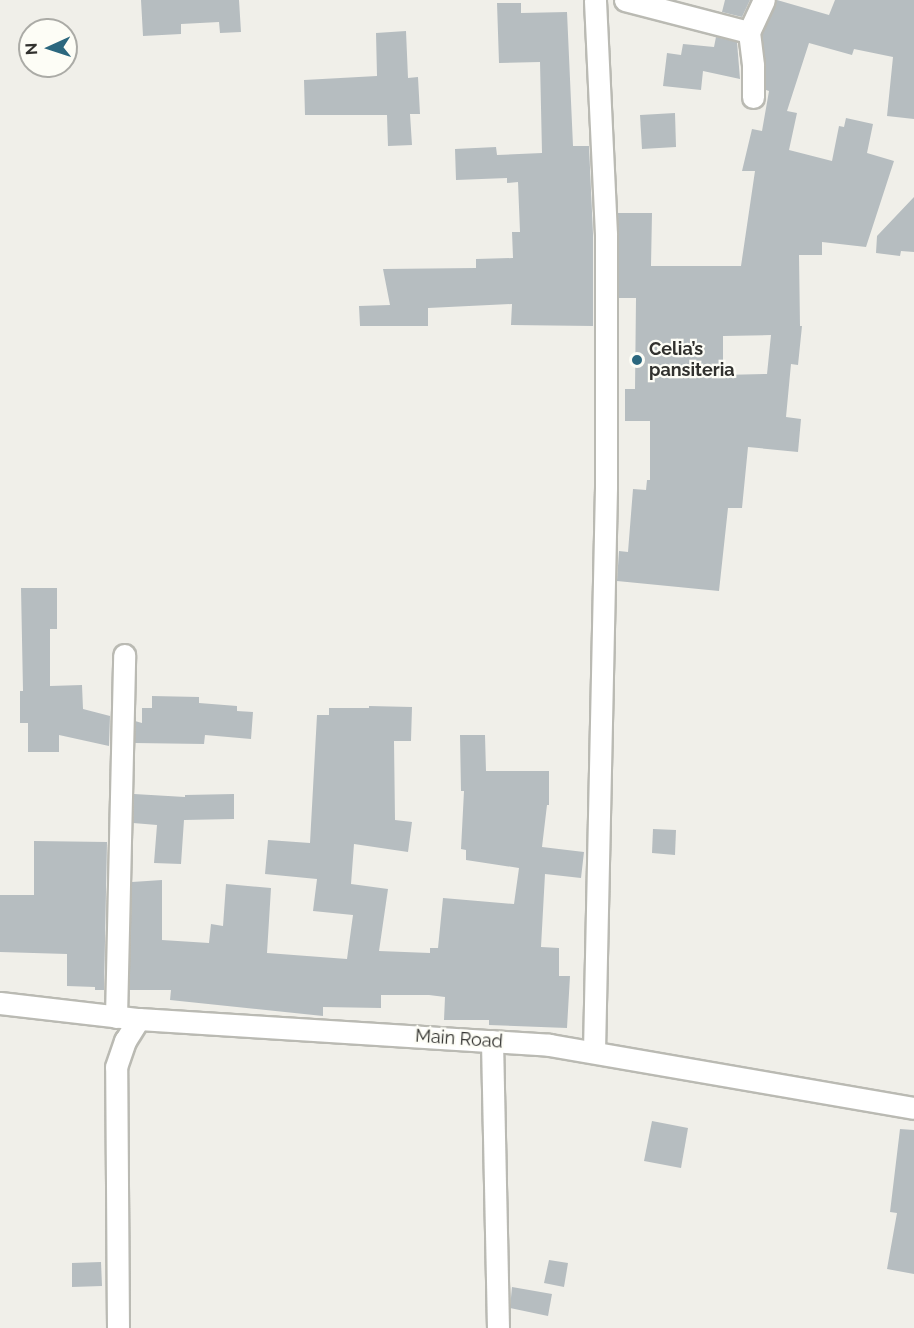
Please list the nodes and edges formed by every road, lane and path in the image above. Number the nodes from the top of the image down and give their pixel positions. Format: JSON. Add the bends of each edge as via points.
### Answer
{"nodes":[{"id":1,"x":595,"y":0,"type":"edge"},
{"id":2,"x":625,"y":0,"type":"edge"},
{"id":3,"x":764,"y":0,"type":"edge"},
{"id":4,"x":749,"y":32,"type":"junction"},
{"id":5,"x":753,"y":97,"type":"dead end"},
{"id":6,"x":124,"y":655,"type":"dead end"},
{"id":7,"x":0,"y":1003,"type":"edge"},
{"id":8,"x":116,"y":1017,"type":"junction"},
{"id":9,"x":139,"y":1019,"type":"junction"},
{"id":10,"x":492,"y":1041,"type":"junction"},
{"id":11,"x":594,"y":1052,"type":"junction"},
{"id":12,"x":914,"y":1108,"type":"edge"},
{"id":13,"x":118,"y":1328,"type":"edge"},
{"id":14,"x":498,"y":1328,"type":"edge"}],
"edges":[{"from":1,"to":11,"type":"street","via":[[606,234],[606,441]]},
{"from":2,"to":4,"type":"street"},
{"from":3,"to":4,"type":"street"},
{"from":4,"to":5,"type":"street"},
{"from":6,"to":8,"type":"street"},
{"from":7,"to":8,"type":"street","name":"Main Road"},
{"from":8,"to":9,"type":"street","name":"Main Road"},
{"from":9,"to":10,"type":"street","name":"Main Road"},
{"from":9,"to":13,"type":"street","via":[[125,1041],[116,1067]]},
{"from":10,"to":11,"type":"street","name":"Main Road"},
{"from":10,"to":14,"type":"street"},
{"from":11,"to":12,"type":"street","name":"Main Road"}]}
